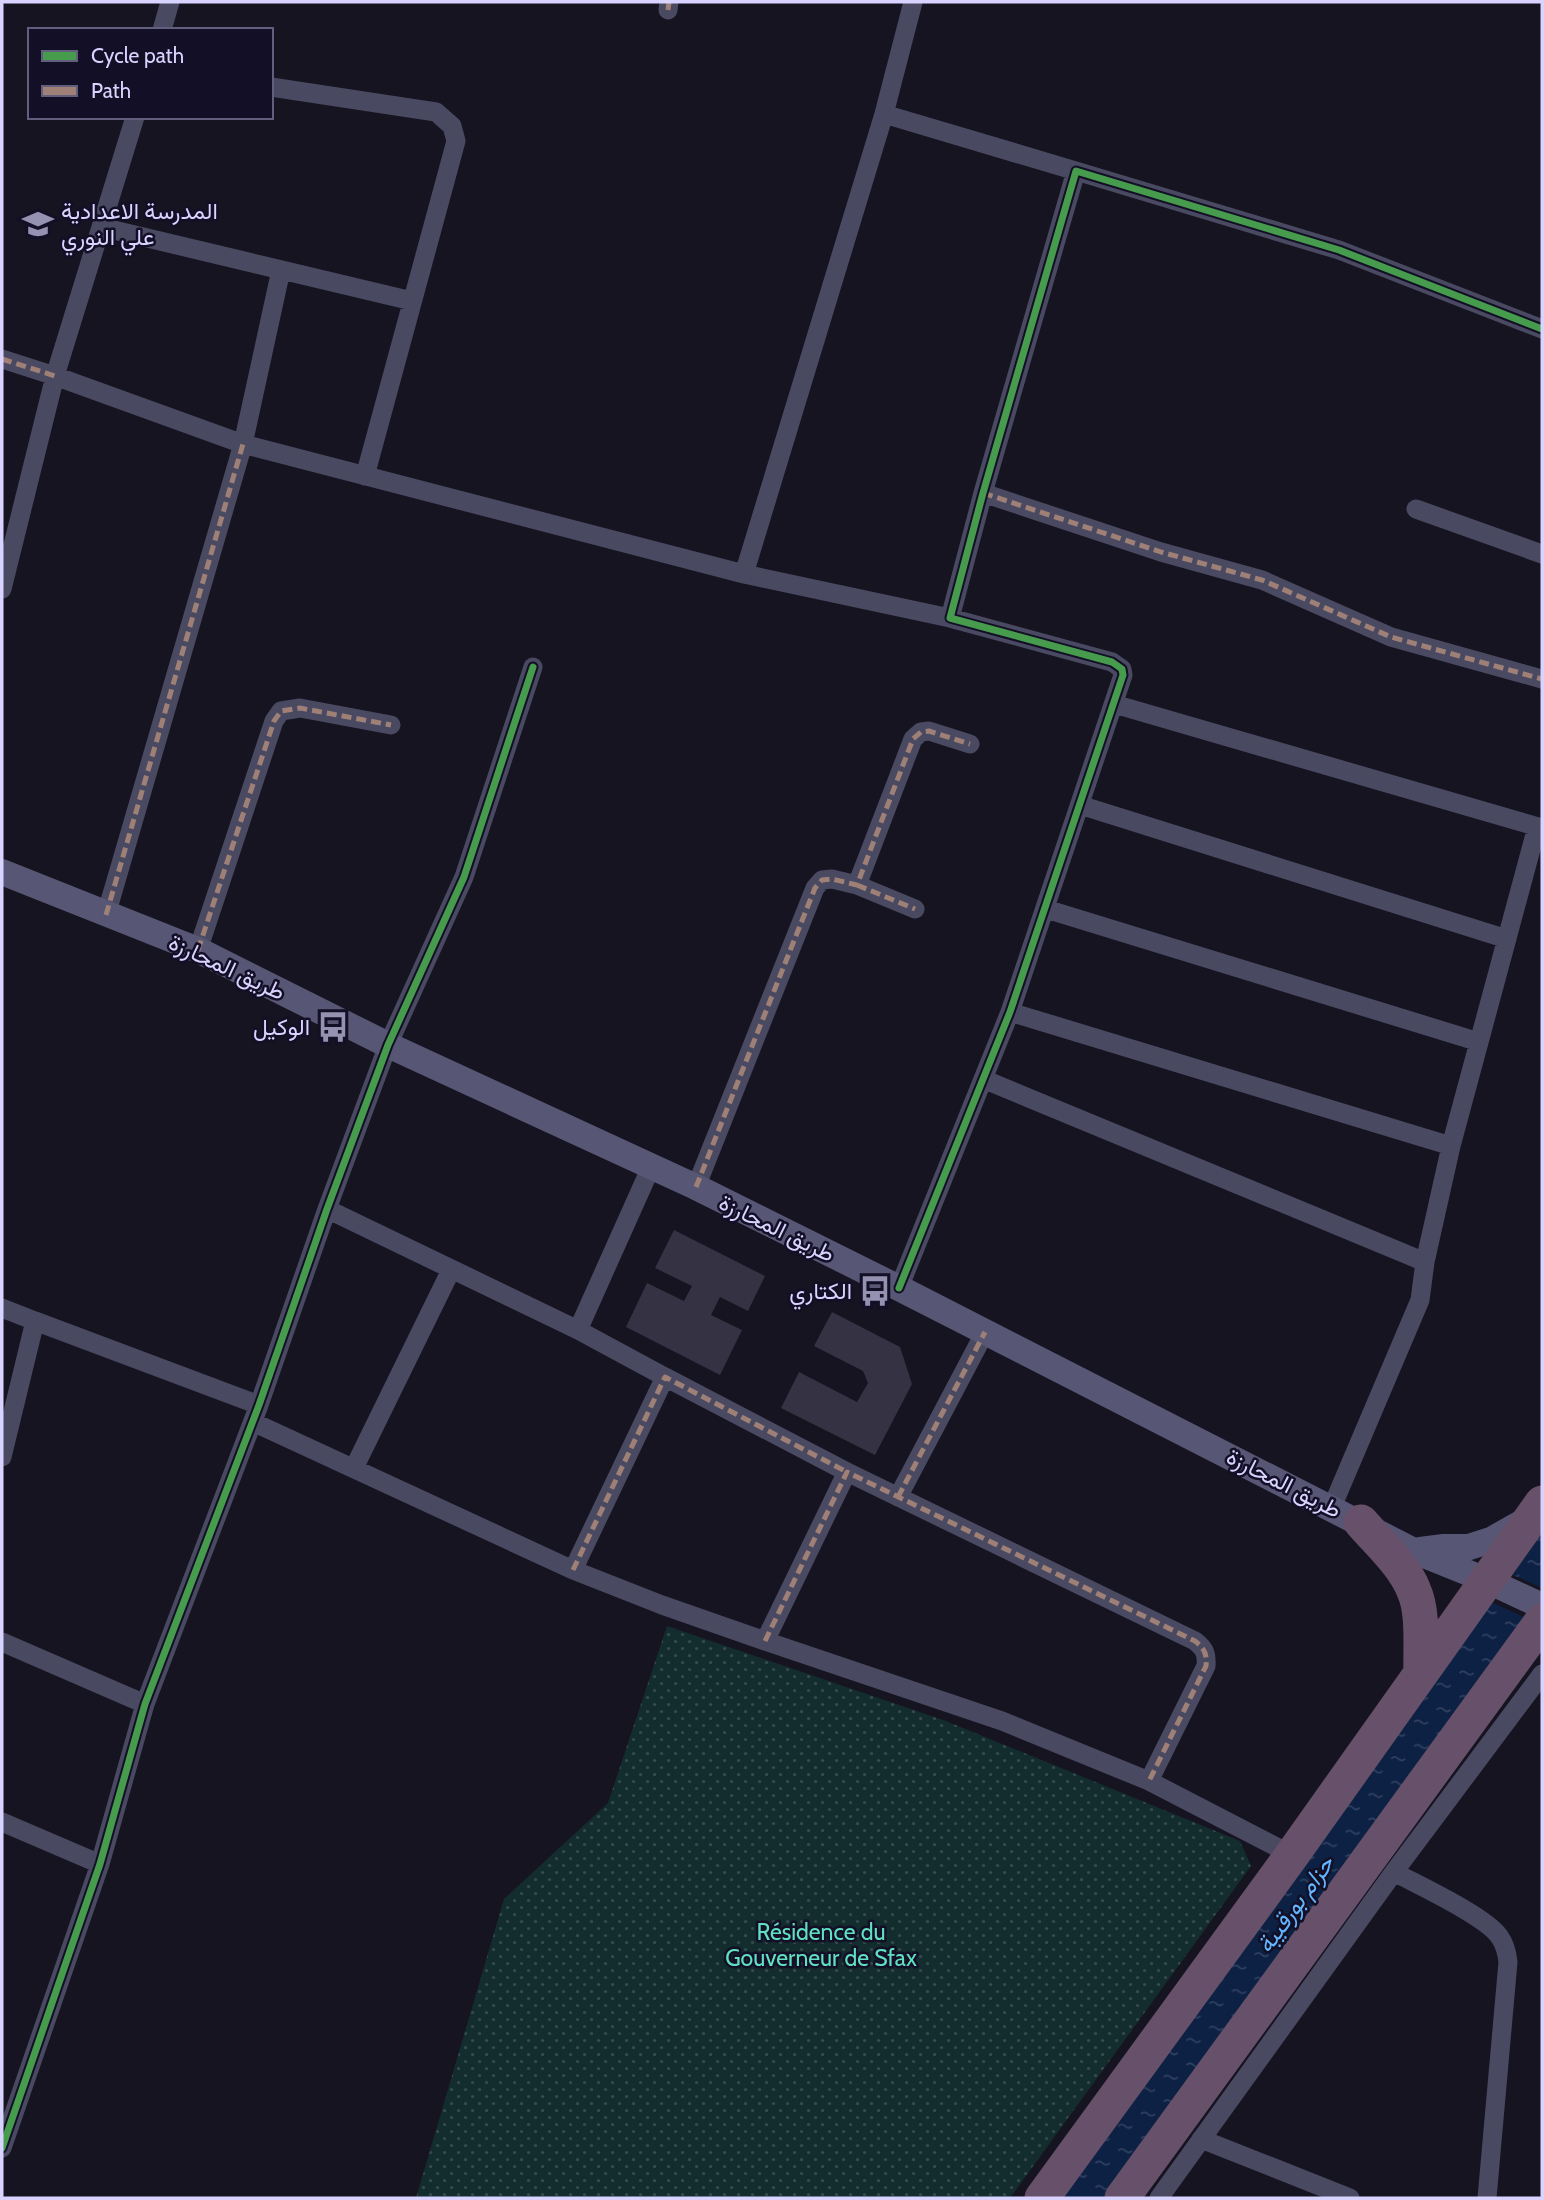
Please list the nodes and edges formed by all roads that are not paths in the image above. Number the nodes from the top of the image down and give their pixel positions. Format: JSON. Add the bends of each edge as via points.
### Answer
{"nodes":[{"id":1,"x":170,"y":2,"type":"edge"},
{"id":2,"x":913,"y":2,"type":"edge"},
{"id":3,"x":163,"y":28,"type":"edge"},
{"id":4,"x":273,"y":87,"type":"edge"},
{"id":5,"x":884,"y":114,"type":"junction"},
{"id":6,"x":134,"y":119,"type":"edge"},
{"id":7,"x":1076,"y":171,"type":"junction"},
{"id":8,"x":101,"y":226,"type":"junction"},
{"id":9,"x":281,"y":270,"type":"junction"},
{"id":10,"x":412,"y":301,"type":"junction"},
{"id":11,"x":1542,"y":328,"type":"edge"},
{"id":12,"x":2,"y":359,"type":"edge"},
{"id":13,"x":55,"y":376,"type":"junction"},
{"id":14,"x":243,"y":444,"type":"junction"},
{"id":15,"x":365,"y":476,"type":"junction"},
{"id":16,"x":983,"y":493,"type":"junction"},
{"id":17,"x":1416,"y":509,"type":"dead end"},
{"id":18,"x":1542,"y":554,"type":"edge"},
{"id":19,"x":744,"y":574,"type":"junction"},
{"id":20,"x":2,"y":589,"type":"edge"},
{"id":21,"x":950,"y":618,"type":"junction"},
{"id":22,"x":533,"y":667,"type":"dead end"},
{"id":23,"x":1542,"y":679,"type":"edge"},
{"id":24,"x":1114,"y":704,"type":"junction"},
{"id":25,"x":391,"y":726,"type":"dead end"},
{"id":26,"x":970,"y":744,"type":"dead end"},
{"id":27,"x":1080,"y":804,"type":"junction"},
{"id":28,"x":1540,"y":827,"type":"edge"},
{"id":29,"x":2,"y":872,"type":"edge"},
{"id":30,"x":857,"y":884,"type":"junction"},
{"id":31,"x":915,"y":909,"type":"dead end"},
{"id":32,"x":1046,"y":909,"type":"junction"},
{"id":33,"x":106,"y":915,"type":"junction"},
{"id":34,"x":1507,"y":939,"type":"junction"},
{"id":35,"x":198,"y":950,"type":"junction"},
{"id":36,"x":1010,"y":1012,"type":"junction"},
{"id":37,"x":1479,"y":1042,"type":"junction"},
{"id":38,"x":388,"y":1045,"type":"junction"},
{"id":39,"x":984,"y":1079,"type":"junction"},
{"id":40,"x":1451,"y":1146,"type":"junction"},
{"id":41,"x":651,"y":1167,"type":"junction"},
{"id":42,"x":696,"y":1187,"type":"junction"},
{"id":43,"x":327,"y":1209,"type":"junction"},
{"id":44,"x":1426,"y":1262,"type":"junction"},
{"id":45,"x":451,"y":1270,"type":"junction"},
{"id":46,"x":899,"y":1288,"type":"junction"},
{"id":47,"x":2,"y":1308,"type":"edge"},
{"id":48,"x":35,"y":1321,"type":"junction"},
{"id":49,"x":578,"y":1330,"type":"junction"},
{"id":50,"x":985,"y":1332,"type":"junction"},
{"id":51,"x":665,"y":1377,"type":"junction"},
{"id":52,"x":256,"y":1413,"type":"junction"},
{"id":53,"x":2,"y":1457,"type":"edge"},
{"id":54,"x":354,"y":1468,"type":"junction"},
{"id":55,"x":846,"y":1472,"type":"junction"},
{"id":56,"x":898,"y":1497,"type":"junction"},
{"id":57,"x":1538,"y":1509,"type":"edge"},
{"id":58,"x":1346,"y":1514,"type":"junction"},
{"id":59,"x":1414,"y":1550,"type":"junction"},
{"id":60,"x":573,"y":1570,"type":"junction"},
{"id":61,"x":1492,"y":1582,"type":"junction"},
{"id":62,"x":1542,"y":1606,"type":"edge"},
{"id":63,"x":1542,"y":1621,"type":"edge"},
{"id":64,"x":2,"y":1642,"type":"edge"},
{"id":65,"x":765,"y":1642,"type":"junction"},
{"id":66,"x":1532,"y":1663,"type":"edge"},
{"id":67,"x":1421,"y":1673,"type":"junction"},
{"id":68,"x":145,"y":1704,"type":"junction"},
{"id":69,"x":1149,"y":1781,"type":"junction"},
{"id":70,"x":2,"y":1822,"type":"edge"},
{"id":71,"x":1292,"y":1855,"type":"junction"},
{"id":72,"x":100,"y":1864,"type":"junction"},
{"id":73,"x":1394,"y":1872,"type":"junction"},
{"id":74,"x":1201,"y":2139,"type":"junction"},
{"id":75,"x":2,"y":2148,"type":"edge"},
{"id":76,"x":1042,"y":2198,"type":"edge"},
{"id":77,"x":1122,"y":2198,"type":"edge"},
{"id":78,"x":1159,"y":2198,"type":"edge"},
{"id":79,"x":1350,"y":2198,"type":"edge"},
{"id":80,"x":1487,"y":2198,"type":"edge"}],
"edges":[{"from":1,"to":3,"type":"street"},
{"from":2,"to":5,"type":"street"},
{"from":4,"to":10,"type":"street","via":[[436,112],[452,126],[456,141]]},
{"from":5,"to":7,"type":"street"},
{"from":5,"to":19,"type":"street"},
{"from":6,"to":8,"type":"street"},
{"from":7,"to":11,"type":"street","via":[[1339,250]]},
{"from":7,"to":16,"type":"street"},
{"from":8,"to":9,"type":"street"},
{"from":8,"to":13,"type":"street"},
{"from":9,"to":10,"type":"street"},
{"from":9,"to":14,"type":"street"},
{"from":10,"to":15,"type":"street"},
{"from":12,"to":13,"type":"street"},
{"from":13,"to":14,"type":"street"},
{"from":13,"to":20,"type":"street"},
{"from":14,"to":15,"type":"street"},
{"from":14,"to":33,"type":"street"},
{"from":15,"to":19,"type":"street"},
{"from":16,"to":21,"type":"street"},
{"from":16,"to":23,"type":"street","via":[[1262,580],[1391,636]]},
{"from":17,"to":18,"type":"street"},
{"from":19,"to":21,"type":"street"},
{"from":21,"to":24,"type":"street","via":[[1118,665],[1123,675]]},
{"from":22,"to":38,"type":"street","via":[[464,877]]},
{"from":24,"to":27,"type":"street"},
{"from":24,"to":28,"type":"street"},
{"from":25,"to":35,"type":"street","via":[[300,708],[281,711]]},
{"from":26,"to":30,"type":"street","via":[[929,731],[914,739]]},
{"from":27,"to":32,"type":"street"},
{"from":27,"to":34,"type":"street"},
{"from":28,"to":34,"type":"street"},
{"from":29,"to":33,"type":"main road","name":"طريق المحارزة"},
{"from":30,"to":31,"type":"street"},
{"from":30,"to":42,"type":"street","via":[[832,879],[822,880],[815,888]]},
{"from":32,"to":36,"type":"street"},
{"from":32,"to":37,"type":"street"},
{"from":33,"to":35,"type":"main road","name":"طريق المحارزة"},
{"from":34,"to":37,"type":"street"},
{"from":35,"to":38,"type":"main road","name":"طريق المحارزة"},
{"from":36,"to":39,"type":"street"},
{"from":36,"to":40,"type":"street"},
{"from":37,"to":40,"type":"street"},
{"from":38,"to":41,"type":"main road","name":"طريق المحارزة"},
{"from":38,"to":43,"type":"street"},
{"from":39,"to":44,"type":"street"},
{"from":39,"to":46,"type":"street"},
{"from":40,"to":44,"type":"street"},
{"from":41,"to":42,"type":"main road","name":"طريق المحارزة"},
{"from":41,"to":49,"type":"street"},
{"from":42,"to":46,"type":"main road","name":"طريق المحارزة"},
{"from":43,"to":45,"type":"street"},
{"from":43,"to":52,"type":"street"},
{"from":44,"to":58,"type":"street","via":[[1420,1300]]},
{"from":45,"to":49,"type":"street"},
{"from":45,"to":54,"type":"street"},
{"from":46,"to":50,"type":"main road","name":"طريق المحارزة"},
{"from":47,"to":48,"type":"street"},
{"from":48,"to":52,"type":"street"},
{"from":48,"to":53,"type":"street"},
{"from":49,"to":51,"type":"street"},
{"from":50,"to":56,"type":"street"},
{"from":50,"to":58,"type":"main road","name":"طريق المحارزة"},
{"from":51,"to":55,"type":"street"},
{"from":51,"to":60,"type":"street"},
{"from":52,"to":54,"type":"street"},
{"from":52,"to":68,"type":"street"},
{"from":54,"to":60,"type":"street"},
{"from":55,"to":56,"type":"street"},
{"from":55,"to":65,"type":"street"},
{"from":56,"to":69,"type":"street","via":[[1195,1641],[1206,1651],[1206,1666]]},
{"from":57,"to":59,"type":"main road","via":[[1469,1548]]},
{"from":57,"to":61,"type":"highway"},
{"from":58,"to":59,"type":"main road","name":"طريق المحارزة"},
{"from":58,"to":67,"type":"highway","via":[[1403,1572],[1414,1591],[1419,1608]]},
{"from":59,"to":61,"type":"main road","name":"طريق المحارزة"},
{"from":60,"to":65,"type":"street"},
{"from":61,"to":62,"type":"main road","name":"طريق المحارزة"},
{"from":61,"to":67,"type":"highway"},
{"from":63,"to":66,"type":"highway"},
{"from":64,"to":68,"type":"street"},
{"from":65,"to":69,"type":"street","via":[[967,1708]]},
{"from":66,"to":73,"type":"street"},
{"from":66,"to":77,"type":"highway"},
{"from":67,"to":71,"type":"highway"},
{"from":68,"to":72,"type":"street"},
{"from":69,"to":71,"type":"street"},
{"from":70,"to":72,"type":"street"},
{"from":71,"to":76,"type":"highway"},
{"from":72,"to":75,"type":"street"},
{"from":73,"to":74,"type":"street"},
{"from":73,"to":80,"type":"street","via":[[1481,1920],[1498,1934],[1507,1952]]},
{"from":74,"to":78,"type":"street"},
{"from":74,"to":79,"type":"street"}]}
